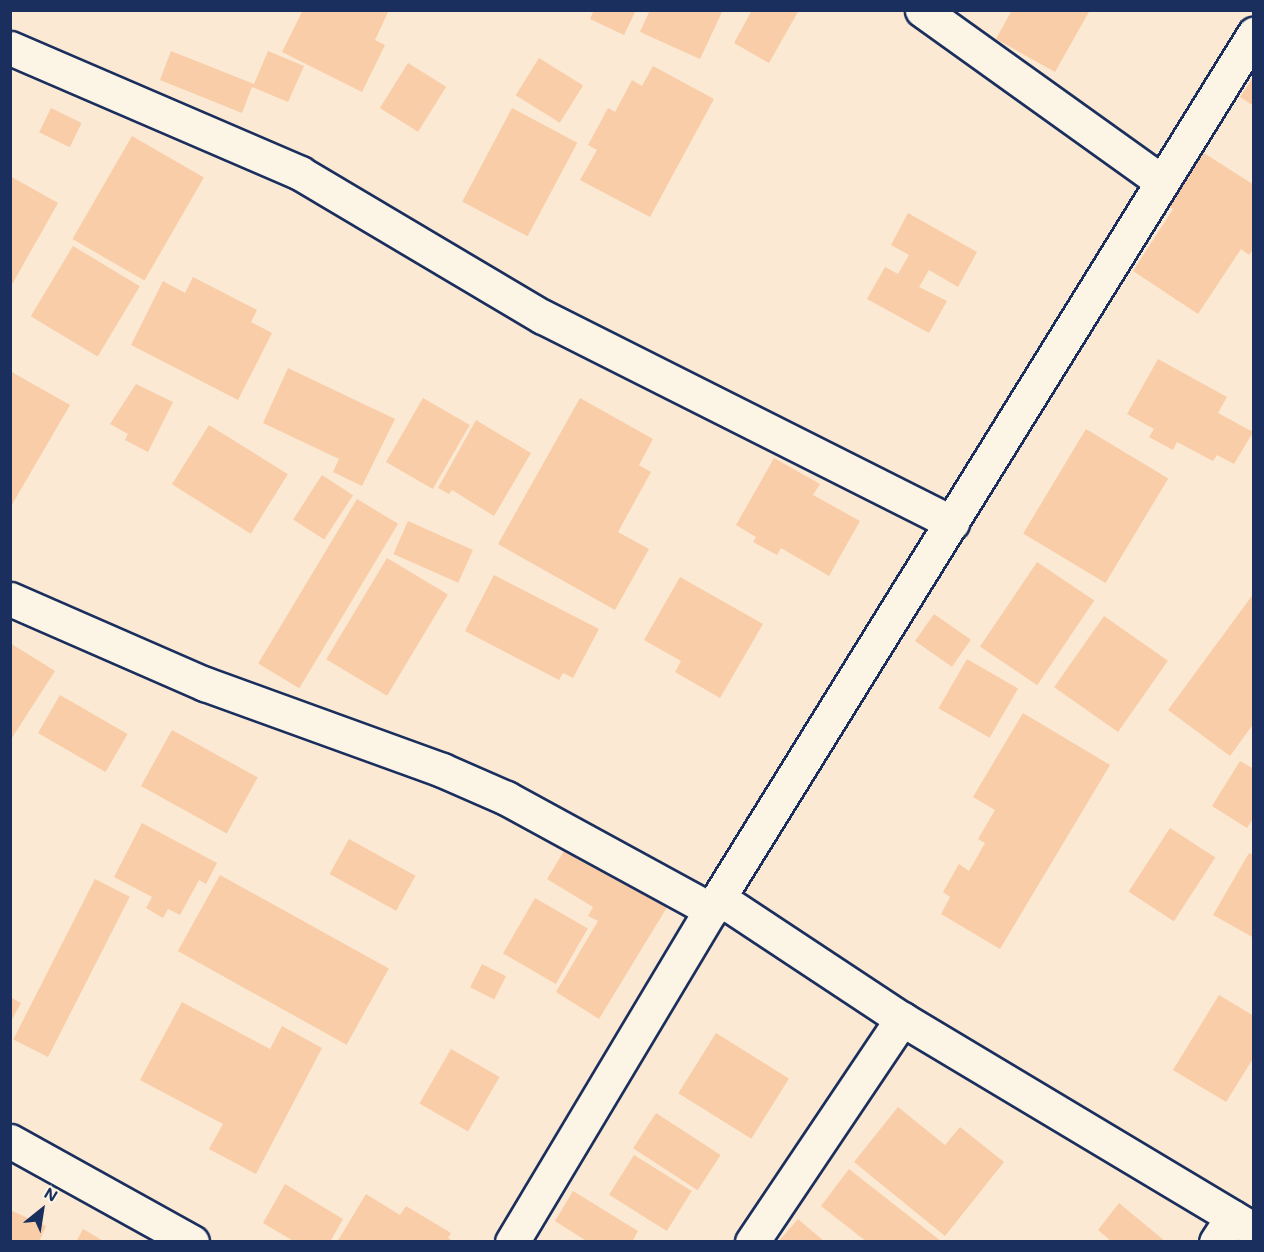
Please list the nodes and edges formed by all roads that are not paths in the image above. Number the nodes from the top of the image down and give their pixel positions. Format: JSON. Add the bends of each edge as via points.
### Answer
{"nodes":[{"id":1,"x":922,"y":10,"type":"edge"},
{"id":2,"x":1254,"y":34,"type":"edge"},
{"id":3,"x":10,"y":48,"type":"edge"},
{"id":4,"x":1161,"y":181,"type":"junction"},
{"id":5,"x":952,"y":523,"type":"junction"},
{"id":6,"x":10,"y":599,"type":"edge"},
{"id":7,"x":715,"y":904,"type":"junction"},
{"id":8,"x":902,"y":1019,"type":"junction"},
{"id":9,"x":10,"y":1141,"type":"edge"},
{"id":10,"x":1234,"y":1230,"type":"edge"},
{"id":11,"x":192,"y":1242,"type":"edge"},
{"id":12,"x":512,"y":1242,"type":"edge"},
{"id":13,"x":753,"y":1242,"type":"edge"}],
"edges":[{"from":1,"to":4,"type":"street"},
{"from":2,"to":4,"type":"street"},
{"from":3,"to":5,"type":"street","via":[[300,173],[543,317]]},
{"from":4,"to":5,"type":"street"},
{"from":5,"to":7,"type":"street"},
{"from":6,"to":7,"type":"street","via":[[205,684],[442,770],[506,798]]},
{"from":7,"to":8,"type":"street"},
{"from":7,"to":12,"type":"street"},
{"from":8,"to":10,"type":"street"},
{"from":8,"to":13,"type":"street"},
{"from":9,"to":11,"type":"street"}]}
